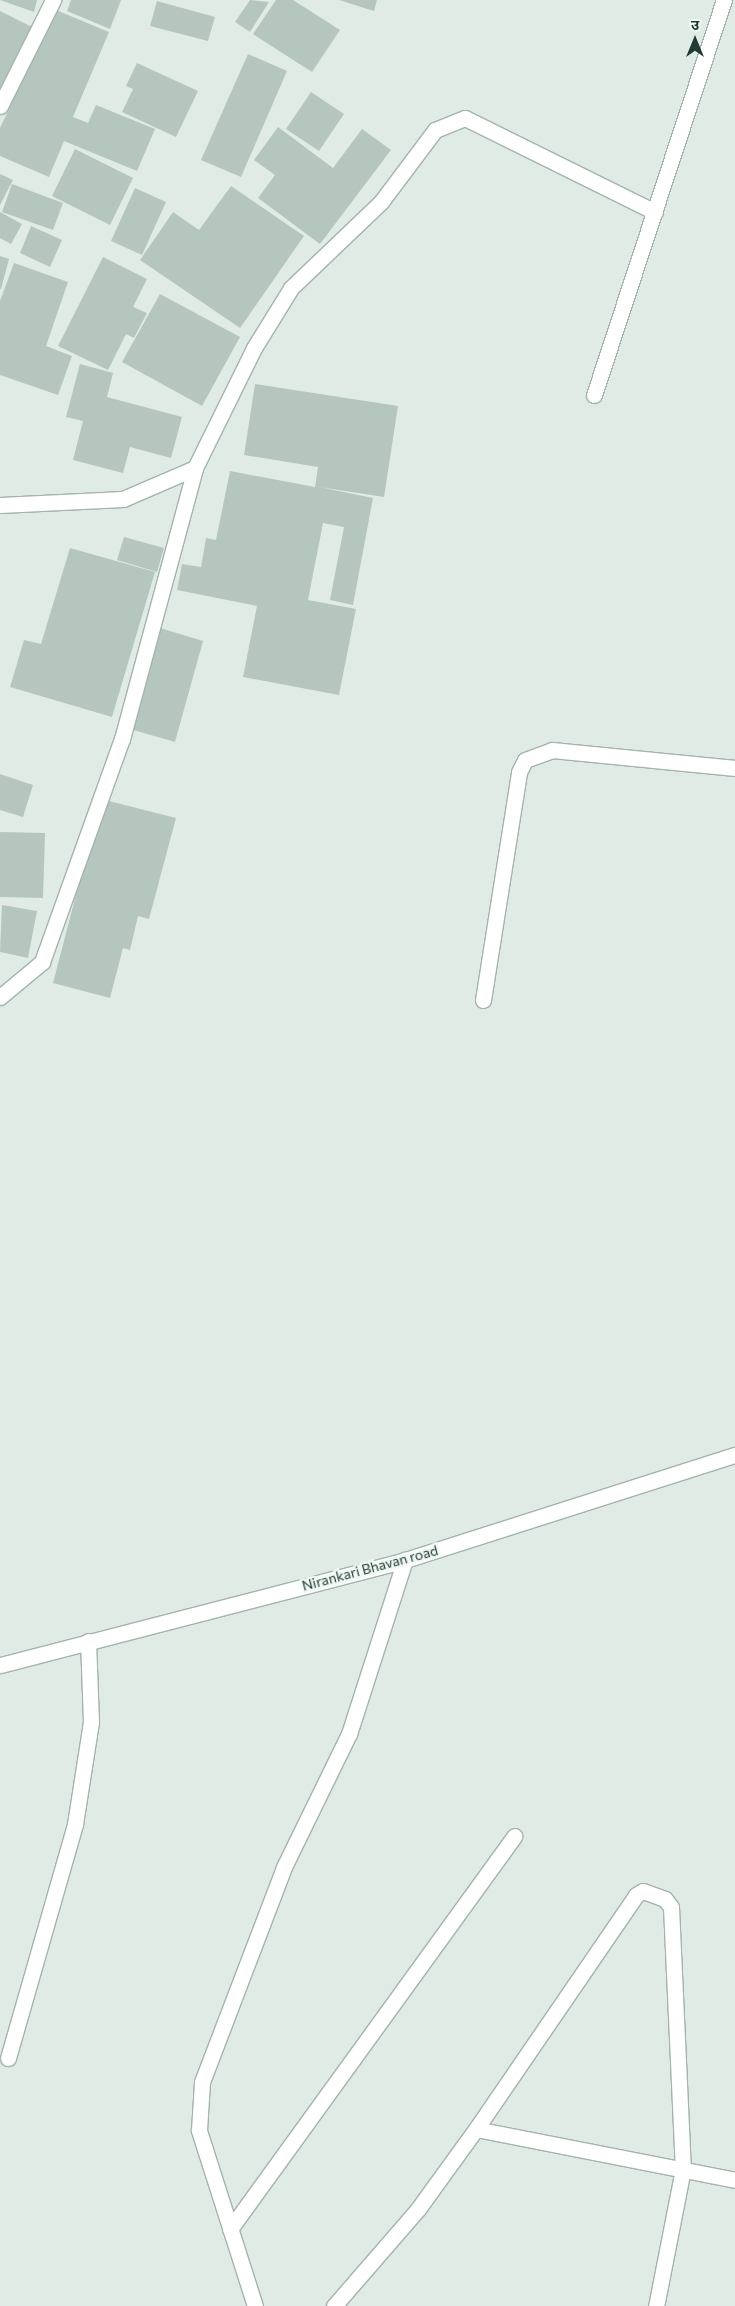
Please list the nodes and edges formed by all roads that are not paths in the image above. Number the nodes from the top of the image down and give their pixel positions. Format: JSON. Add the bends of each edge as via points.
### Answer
{"nodes":[{"id":1,"x":53,"y":0,"type":"edge"},
{"id":2,"x":724,"y":0,"type":"edge"},
{"id":3,"x":0,"y":106,"type":"edge"},
{"id":4,"x":655,"y":212,"type":"junction"},
{"id":5,"x":594,"y":395,"type":"dead end"},
{"id":6,"x":195,"y":468,"type":"junction"},
{"id":7,"x":0,"y":504,"type":"edge"},
{"id":8,"x":735,"y":768,"type":"edge"},
{"id":9,"x":0,"y":997,"type":"edge"},
{"id":10,"x":483,"y":1000,"type":"dead end"},
{"id":11,"x":735,"y":1455,"type":"edge"},
{"id":12,"x":405,"y":1560,"type":"junction"},
{"id":13,"x":88,"y":1641,"type":"junction"},
{"id":14,"x":0,"y":1665,"type":"edge"},
{"id":15,"x":514,"y":1836,"type":"dead end"},
{"id":16,"x":8,"y":2058,"type":"dead end"},
{"id":17,"x":476,"y":2129,"type":"junction"},
{"id":18,"x":683,"y":2169,"type":"junction"},
{"id":19,"x":735,"y":2180,"type":"edge"},
{"id":20,"x":230,"y":2229,"type":"junction"},
{"id":21,"x":255,"y":2306,"type":"edge"},
{"id":22,"x":334,"y":2306,"type":"edge"},
{"id":23,"x":656,"y":2306,"type":"edge"}],
"edges":[{"from":1,"to":3,"type":"street"},
{"from":2,"to":4,"type":"street"},
{"from":4,"to":5,"type":"street"},
{"from":4,"to":6,"type":"street","via":[[465,118],[434,130],[381,202],[291,288],[254,348]]},
{"from":6,"to":7,"type":"street","via":[[124,499]]},
{"from":6,"to":9,"type":"street","via":[[122,739],[42,962]]},
{"from":8,"to":10,"type":"street","via":[[552,750],[525,760],[519,772]]},
{"from":11,"to":12,"type":"street","name":"Nirankari Bhavan road"},
{"from":12,"to":13,"type":"street","name":"Nirankari Bhavan road"},
{"from":12,"to":20,"type":"street","via":[[349,1734],[284,1867],[202,2082],[199,2130]]},
{"from":13,"to":14,"type":"street","name":"Nirankari Bhavan road"},
{"from":13,"to":16,"type":"street","via":[[92,1722],[75,1824]]},
{"from":15,"to":20,"type":"street"},
{"from":17,"to":18,"type":"street"},
{"from":17,"to":18,"type":"street","via":[[636,1895],[656,1893],[671,1908]]},
{"from":17,"to":22,"type":"street","via":[[418,2209]]},
{"from":18,"to":19,"type":"street"},
{"from":18,"to":23,"type":"street"},
{"from":20,"to":21,"type":"street"}]}
